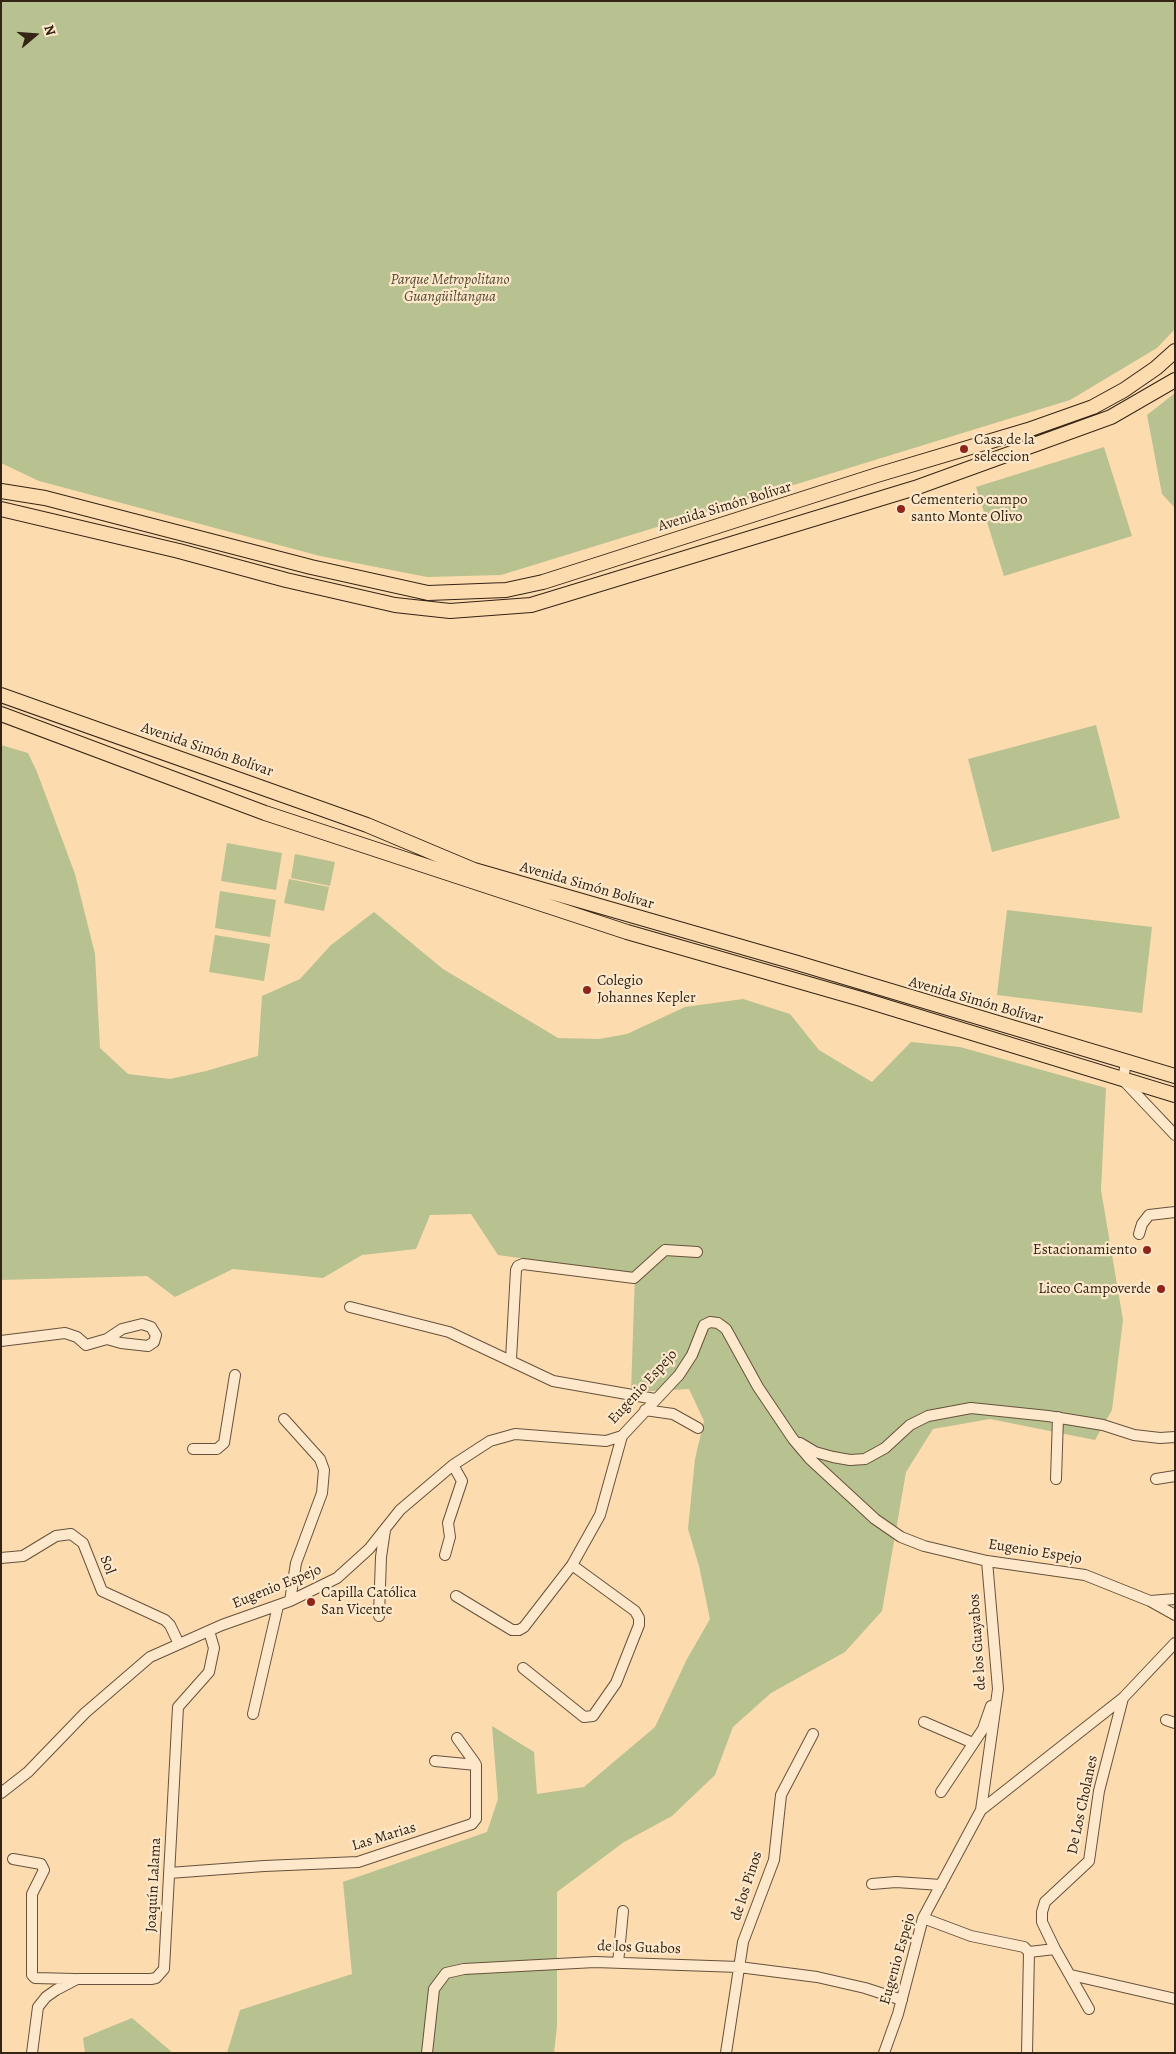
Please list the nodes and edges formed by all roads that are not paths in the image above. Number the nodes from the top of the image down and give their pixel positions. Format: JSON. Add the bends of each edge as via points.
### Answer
{"nodes":[{"id":1,"x":1175,"y":351,"type":"edge"},
{"id":2,"x":1175,"y":380,"type":"edge"},
{"id":3,"x":1,"y":491,"type":"edge"},
{"id":4,"x":793,"y":502,"type":"junction"},
{"id":5,"x":1,"y":509,"type":"edge"},
{"id":6,"x":801,"y":524,"type":"junction"},
{"id":7,"x":1,"y":694,"type":"edge"},
{"id":8,"x":1,"y":714,"type":"edge"},
{"id":9,"x":1126,"y":1062,"type":"junction"},
{"id":10,"x":1175,"y":1076,"type":"edge"},
{"id":11,"x":1123,"y":1080,"type":"junction"},
{"id":12,"x":1175,"y":1095,"type":"edge"},
{"id":13,"x":1175,"y":1134,"type":"edge"},
{"id":14,"x":1175,"y":1212,"type":"edge"},
{"id":15,"x":1139,"y":1234,"type":"dead end"},
{"id":16,"x":697,"y":1252,"type":"dead end"},
{"id":17,"x":350,"y":1307,"type":"dead end"},
{"id":18,"x":107,"y":1339,"type":"dead end"},
{"id":19,"x":1,"y":1341,"type":"edge"},
{"id":20,"x":510,"y":1359,"type":"junction"},
{"id":21,"x":235,"y":1375,"type":"dead end"},
{"id":22,"x":655,"y":1399,"type":"junction"},
{"id":23,"x":645,"y":1410,"type":"junction"},
{"id":24,"x":1058,"y":1417,"type":"junction"},
{"id":25,"x":284,"y":1419,"type":"dead end"},
{"id":26,"x":698,"y":1428,"type":"dead end"},
{"id":27,"x":622,"y":1436,"type":"junction"},
{"id":28,"x":1175,"y":1437,"type":"edge"},
{"id":29,"x":793,"y":1439,"type":"junction"},
{"id":30,"x":193,"y":1449,"type":"dead end"},
{"id":31,"x":453,"y":1465,"type":"junction"},
{"id":32,"x":1175,"y":1476,"type":"edge"},
{"id":33,"x":1056,"y":1479,"type":"dead end"},
{"id":34,"x":1156,"y":1480,"type":"dead end"},
{"id":35,"x":385,"y":1529,"type":"junction"},
{"id":36,"x":445,"y":1555,"type":"dead end"},
{"id":37,"x":1,"y":1558,"type":"edge"},
{"id":38,"x":987,"y":1561,"type":"junction"},
{"id":39,"x":572,"y":1566,"type":"junction"},
{"id":40,"x":456,"y":1596,"type":"dead end"},
{"id":41,"x":1175,"y":1598,"type":"edge"},
{"id":42,"x":290,"y":1601,"type":"junction"},
{"id":43,"x":1150,"y":1601,"type":"junction"},
{"id":44,"x":278,"y":1606,"type":"junction"},
{"id":45,"x":1175,"y":1615,"type":"edge"},
{"id":46,"x":379,"y":1616,"type":"dead end"},
{"id":47,"x":209,"y":1630,"type":"junction"},
{"id":48,"x":1175,"y":1643,"type":"edge"},
{"id":49,"x":179,"y":1644,"type":"junction"},
{"id":50,"x":523,"y":1668,"type":"dead end"},
{"id":51,"x":998,"y":1688,"type":"junction"},
{"id":52,"x":1123,"y":1698,"type":"junction"},
{"id":53,"x":253,"y":1714,"type":"dead end"},
{"id":54,"x":924,"y":1722,"type":"dead end"},
{"id":55,"x":813,"y":1734,"type":"dead end"},
{"id":56,"x":457,"y":1738,"type":"dead end"},
{"id":57,"x":973,"y":1743,"type":"junction"},
{"id":58,"x":435,"y":1761,"type":"dead end"},
{"id":59,"x":476,"y":1763,"type":"junction"},
{"id":60,"x":941,"y":1792,"type":"dead end"},
{"id":61,"x":1,"y":1793,"type":"edge"},
{"id":62,"x":981,"y":1810,"type":"junction"},
{"id":63,"x":13,"y":1860,"type":"dead end"},
{"id":64,"x":169,"y":1873,"type":"junction"},
{"id":65,"x":872,"y":1884,"type":"dead end"},
{"id":66,"x":941,"y":1884,"type":"junction"},
{"id":67,"x":623,"y":1911,"type":"dead end"},
{"id":68,"x":923,"y":1918,"type":"junction"},
{"id":69,"x":1055,"y":1949,"type":"junction"},
{"id":70,"x":1030,"y":1952,"type":"junction"},
{"id":71,"x":618,"y":1963,"type":"junction"},
{"id":72,"x":739,"y":1967,"type":"junction"},
{"id":73,"x":1071,"y":1975,"type":"junction"},
{"id":74,"x":77,"y":1979,"type":"junction"},
{"id":75,"x":1175,"y":1999,"type":"edge"},
{"id":76,"x":902,"y":2000,"type":"junction"},
{"id":77,"x":1089,"y":2010,"type":"dead end"},
{"id":78,"x":428,"y":2042,"type":"junction"},
{"id":79,"x":32,"y":2053,"type":"edge"},
{"id":80,"x":418,"y":2053,"type":"edge"},
{"id":81,"x":427,"y":2053,"type":"edge"},
{"id":82,"x":726,"y":2053,"type":"edge"},
{"id":83,"x":884,"y":2053,"type":"edge"},
{"id":84,"x":1027,"y":2053,"type":"edge"}],
"edges":[{"from":1,"to":4,"type":"highway","name":"Avenida Simón Bolívar","via":[[1124,390],[1093,407]]},
{"from":2,"to":6,"type":"highway","via":[[1143,401],[1086,426],[915,488]]},
{"from":3,"to":4,"type":"highway","name":"Avenida Simón Bolívar","via":[[45,498],[311,567],[428,593],[506,590],[543,582]]},
{"from":4,"to":6,"type":"highway"},
{"from":5,"to":6,"type":"highway","via":[[395,605],[450,611],[531,605]]},
{"from":7,"to":9,"type":"highway","name":"Avenida Simón Bolívar","via":[[330,811],[474,870]]},
{"from":8,"to":11,"type":"highway","name":"Avenida Simón Bolívar","via":[[265,813],[609,926]]},
{"from":9,"to":10,"type":"highway","name":"Avenida Simón Bolívar"},
{"from":9,"to":11,"type":"street"},
{"from":11,"to":12,"type":"highway","name":"Avenida Simón Bolívar"},
{"from":11,"to":13,"type":"street"},
{"from":14,"to":15,"type":"street","via":[[1149,1215]]},
{"from":16,"to":20,"type":"street","via":[[665,1250],[634,1278],[518,1266]]},
{"from":17,"to":20,"type":"street","via":[[449,1332]]},
{"from":18,"to":19,"type":"street","via":[[86,1345],[65,1332]]},
{"from":20,"to":22,"type":"street","via":[[553,1381]]},
{"from":21,"to":30,"type":"street","via":[[224,1443],[217,1449]]},
{"from":22,"to":23,"type":"street","name":"Eugenio Espejo"},
{"from":22,"to":29,"type":"street","name":"Eugenio Espejo","via":[[692,1355],[704,1326],[710,1322],[718,1323],[726,1329],[758,1387]]},
{"from":23,"to":26,"type":"street","via":[[673,1414]]},
{"from":23,"to":27,"type":"street","name":"Eugenio Espejo"},
{"from":24,"to":28,"type":"street","via":[[1103,1425],[1134,1435]]},
{"from":24,"to":29,"type":"street","via":[[971,1408],[949,1410],[910,1425],[876,1454],[865,1459],[850,1460],[815,1452]]},
{"from":24,"to":33,"type":"street"},
{"from":25,"to":42,"type":"street","via":[[320,1459],[324,1470],[322,1493],[296,1563]]},
{"from":27,"to":31,"type":"street","name":"Eugenio Espejo","via":[[606,1441],[515,1434],[490,1441]]},
{"from":27,"to":39,"type":"street","via":[[600,1515]]},
{"from":29,"to":38,"type":"street","name":"Eugenio Espejo","via":[[875,1520],[901,1537]]},
{"from":31,"to":35,"type":"street","name":"Eugenio Espejo","via":[[400,1510]]},
{"from":31,"to":36,"type":"street","via":[[462,1481],[448,1523],[450,1536]]},
{"from":32,"to":34,"type":"street"},
{"from":35,"to":42,"type":"street","name":"Eugenio Espejo","via":[[369,1549],[337,1578]]},
{"from":35,"to":46,"type":"street"},
{"from":37,"to":49,"type":"street","name":"Sol","via":[[23,1556],[56,1536],[70,1534],[83,1543],[102,1592],[165,1620]]},
{"from":38,"to":43,"type":"street","name":"Eugenio Espejo","via":[[1085,1575]]},
{"from":38,"to":51,"type":"street","name":"de los Guayabos"},
{"from":39,"to":40,"type":"street","via":[[519,1630],[512,1630]]},
{"from":39,"to":50,"type":"street","via":[[635,1611],[639,1618],[616,1683],[592,1716],[584,1717]]},
{"from":41,"to":43,"type":"street"},
{"from":42,"to":44,"type":"street","name":"Eugenio Espejo"},
{"from":43,"to":45,"type":"street","name":"Eugenio Espejo"},
{"from":44,"to":47,"type":"street","name":"Eugenio Espejo"},
{"from":44,"to":53,"type":"street"},
{"from":47,"to":49,"type":"street","name":"Eugenio Espejo"},
{"from":47,"to":64,"type":"street","name":"Joaquín Lalama","via":[[214,1648],[209,1672],[178,1707]]},
{"from":48,"to":52,"type":"street","name":"Eugenio Espejo"},
{"from":49,"to":61,"type":"street","name":"Eugenio Espejo","via":[[150,1657],[132,1670],[28,1772]]},
{"from":51,"to":57,"type":"street","via":[[983,1729]]},
{"from":51,"to":62,"type":"street","name":"de los Guayabos"},
{"from":52,"to":62,"type":"street","name":"Eugenio Espejo"},
{"from":52,"to":69,"type":"street","name":"De Los Cholanes","via":[[1100,1791],[1088,1861],[1045,1902],[1042,1912],[1042,1922]]},
{"from":54,"to":57,"type":"street"},
{"from":55,"to":72,"type":"street","name":"de los Pinos","via":[[781,1795],[774,1860],[743,1942]]},
{"from":56,"to":59,"type":"street"},
{"from":57,"to":60,"type":"street"},
{"from":58,"to":59,"type":"street"},
{"from":59,"to":64,"type":"street","name":"Las Marias","via":[[476,1818],[472,1824],[358,1862]]},
{"from":62,"to":66,"type":"street","name":"Eugenio Espejo"},
{"from":63,"to":74,"type":"street","via":[[41,1864],[44,1870],[32,1894],[32,1975],[35,1978]]},
{"from":64,"to":74,"type":"street","name":"Joaquín Lalama","via":[[164,1969],[161,1974],[151,1979]]},
{"from":65,"to":66,"type":"street"},
{"from":66,"to":68,"type":"street","name":"Eugenio Espejo"},
{"from":67,"to":71,"type":"street"},
{"from":68,"to":70,"type":"street","via":[[971,1936],[1024,1947]]},
{"from":68,"to":76,"type":"street","name":"Eugenio Espejo"},
{"from":69,"to":70,"type":"street"},
{"from":69,"to":73,"type":"street","name":"De Los Cholanes"},
{"from":70,"to":84,"type":"street"},
{"from":71,"to":72,"type":"street","name":"de los Guabos"},
{"from":71,"to":78,"type":"street","name":"de los Guabos","via":[[527,1965],[446,1973],[432,1994]]},
{"from":72,"to":76,"type":"street","name":"de los Guabos","via":[[817,1977]]},
{"from":72,"to":82,"type":"street","name":"de los Pinos"},
{"from":73,"to":75,"type":"street"},
{"from":73,"to":77,"type":"street","name":"De Los Cholanes"},
{"from":74,"to":79,"type":"street","via":[[46,1997],[38,2007]]},
{"from":76,"to":83,"type":"street","name":"Eugenio Espejo"},
{"from":78,"to":80,"type":"street"},
{"from":78,"to":81,"type":"street","name":"de los Guabos"}]}
